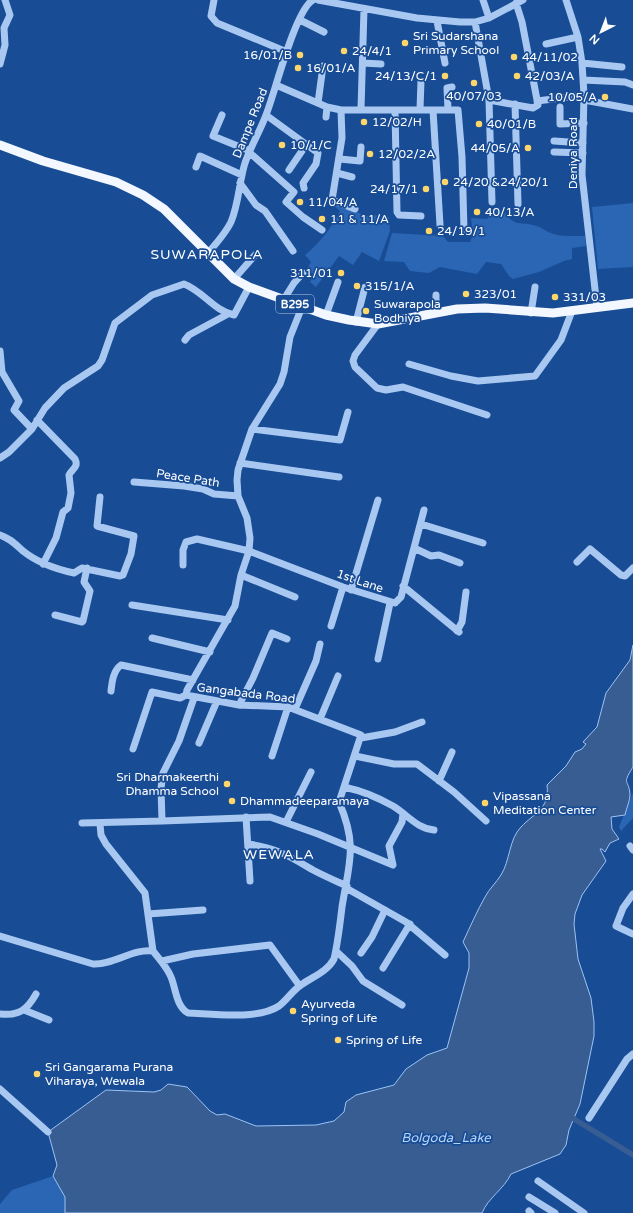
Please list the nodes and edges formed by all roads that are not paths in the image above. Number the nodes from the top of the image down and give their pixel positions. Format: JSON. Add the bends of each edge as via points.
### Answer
{"nodes":[{"id":1,"x":4,"y":0,"type":"edge"},
{"id":2,"x":214,"y":0,"type":"edge"},
{"id":3,"x":483,"y":0,"type":"edge"},
{"id":4,"x":566,"y":0,"type":"edge"},
{"id":5,"x":311,"y":1,"type":"edge"},
{"id":6,"x":520,"y":2,"type":"edge"},
{"id":7,"x":349,"y":3,"type":"edge"},
{"id":8,"x":364,"y":9,"type":"junction"},
{"id":9,"x":489,"y":18,"type":"junction"},
{"id":10,"x":300,"y":20,"type":"junction"},
{"id":11,"x":437,"y":21,"type":"junction"},
{"id":12,"x":475,"y":22,"type":"junction"},
{"id":13,"x":324,"y":32,"type":"dead end"},
{"id":14,"x":578,"y":37,"type":"junction"},
{"id":15,"x":546,"y":44,"type":"dead end"},
{"id":16,"x":287,"y":52,"type":"junction"},
{"id":17,"x":363,"y":63,"type":"junction"},
{"id":18,"x":445,"y":63,"type":"dead end"},
{"id":19,"x":582,"y":63,"type":"junction"},
{"id":20,"x":0,"y":64,"type":"edge"},
{"id":21,"x":381,"y":64,"type":"dead end"},
{"id":22,"x":323,"y":66,"type":"dead end"},
{"id":23,"x":622,"y":67,"type":"dead end"},
{"id":24,"x":420,"y":80,"type":"dead end"},
{"id":25,"x":583,"y":80,"type":"junction"},
{"id":26,"x":276,"y":85,"type":"junction"},
{"id":27,"x":633,"y":85,"type":"edge"},
{"id":28,"x":452,"y":87,"type":"dead end"},
{"id":29,"x":584,"y":98,"type":"junction"},
{"id":30,"x":489,"y":100,"type":"junction"},
{"id":31,"x":537,"y":101,"type":"junction"},
{"id":32,"x":318,"y":103,"type":"junction"},
{"id":33,"x":515,"y":104,"type":"junction"},
{"id":34,"x":327,"y":107,"type":"junction"},
{"id":35,"x":560,"y":107,"type":"dead end"},
{"id":36,"x":362,"y":109,"type":"junction"},
{"id":37,"x":420,"y":109,"type":"junction"},
{"id":38,"x":448,"y":109,"type":"junction"},
{"id":39,"x":633,"y":109,"type":"edge"},
{"id":40,"x":341,"y":110,"type":"junction"},
{"id":41,"x":395,"y":110,"type":"junction"},
{"id":42,"x":433,"y":110,"type":"junction"},
{"id":43,"x":222,"y":115,"type":"dead end"},
{"id":44,"x":266,"y":115,"type":"junction"},
{"id":45,"x":326,"y":117,"type":"dead end"},
{"id":46,"x":584,"y":123,"type":"junction"},
{"id":47,"x":554,"y":142,"type":"dead end"},
{"id":48,"x":583,"y":143,"type":"junction"},
{"id":49,"x":0,"y":145,"type":"edge"},
{"id":50,"x":306,"y":145,"type":"junction"},
{"id":51,"x":361,"y":147,"type":"dead end"},
{"id":52,"x":250,"y":152,"type":"junction"},
{"id":53,"x":554,"y":152,"type":"dead end"},
{"id":54,"x":583,"y":154,"type":"junction"},
{"id":55,"x":340,"y":159,"type":"junction"},
{"id":56,"x":196,"y":167,"type":"dead end"},
{"id":57,"x":289,"y":170,"type":"dead end"},
{"id":58,"x":337,"y":173,"type":"junction"},
{"id":59,"x":242,"y":175,"type":"junction"},
{"id":60,"x":352,"y":177,"type":"dead end"},
{"id":61,"x":240,"y":183,"type":"junction"},
{"id":62,"x":304,"y":188,"type":"dead end"},
{"id":63,"x":518,"y":201,"type":"dead end"},
{"id":64,"x":492,"y":202,"type":"dead end"},
{"id":65,"x":356,"y":209,"type":"dead end"},
{"id":66,"x":421,"y":216,"type":"dead end"},
{"id":67,"x":440,"y":225,"type":"dead end"},
{"id":68,"x":322,"y":230,"type":"dead end"},
{"id":69,"x":464,"y":230,"type":"dead end"},
{"id":70,"x":293,"y":251,"type":"dead end"},
{"id":71,"x":207,"y":254,"type":"junction"},
{"id":72,"x":255,"y":255,"type":"dead end"},
{"id":73,"x":303,"y":273,"type":"dead end"},
{"id":74,"x":234,"y":279,"type":"junction"},
{"id":75,"x":338,"y":282,"type":"dead end"},
{"id":76,"x":249,"y":287,"type":"junction"},
{"id":77,"x":365,"y":287,"type":"dead end"},
{"id":78,"x":535,"y":287,"type":"dead end"},
{"id":79,"x":436,"y":295,"type":"dead end"},
{"id":80,"x":284,"y":299,"type":"junction"},
{"id":81,"x":633,"y":303,"type":"edge"},
{"id":82,"x":302,"y":307,"type":"junction"},
{"id":83,"x":597,"y":307,"type":"junction"},
{"id":84,"x":572,"y":311,"type":"junction"},
{"id":85,"x":436,"y":312,"type":"junction"},
{"id":86,"x":531,"y":313,"type":"junction"},
{"id":87,"x":228,"y":314,"type":"junction"},
{"id":88,"x":326,"y":315,"type":"junction"},
{"id":89,"x":356,"y":322,"type":"junction"},
{"id":90,"x":378,"y":324,"type":"junction"},
{"id":91,"x":185,"y":340,"type":"dead end"},
{"id":92,"x":0,"y":351,"type":"edge"},
{"id":93,"x":410,"y":364,"type":"dead end"},
{"id":94,"x":348,"y":412,"type":"dead end"},
{"id":95,"x":487,"y":415,"type":"dead end"},
{"id":96,"x":37,"y":420,"type":"junction"},
{"id":97,"x":32,"y":429,"type":"junction"},
{"id":98,"x":252,"y":429,"type":"junction"},
{"id":99,"x":0,"y":458,"type":"edge"},
{"id":100,"x":240,"y":463,"type":"junction"},
{"id":101,"x":339,"y":477,"type":"dead end"},
{"id":102,"x":134,"y":482,"type":"dead end"},
{"id":103,"x":238,"y":496,"type":"junction"},
{"id":104,"x":100,"y":497,"type":"dead end"},
{"id":105,"x":378,"y":500,"type":"dead end"},
{"id":106,"x":424,"y":510,"type":"dead end"},
{"id":107,"x":421,"y":524,"type":"junction"},
{"id":108,"x":0,"y":535,"type":"edge"},
{"id":109,"x":483,"y":543,"type":"dead end"},
{"id":110,"x":414,"y":548,"type":"junction"},
{"id":111,"x":249,"y":551,"type":"junction"},
{"id":112,"x":577,"y":562,"type":"dead end"},
{"id":113,"x":460,"y":563,"type":"dead end"},
{"id":114,"x":43,"y":564,"type":"junction"},
{"id":115,"x":183,"y":565,"type":"dead end"},
{"id":116,"x":87,"y":568,"type":"junction"},
{"id":117,"x":633,"y":568,"type":"edge"},
{"id":118,"x":241,"y":575,"type":"junction"},
{"id":119,"x":403,"y":586,"type":"junction"},
{"id":120,"x":343,"y":587,"type":"junction"},
{"id":121,"x":351,"y":590,"type":"junction"},
{"id":122,"x":466,"y":592,"type":"dead end"},
{"id":123,"x":295,"y":597,"type":"dead end"},
{"id":124,"x":390,"y":603,"type":"junction"},
{"id":125,"x":132,"y":605,"type":"dead end"},
{"id":126,"x":54,"y":614,"type":"dead end"},
{"id":127,"x":228,"y":620,"type":"junction"},
{"id":128,"x":331,"y":626,"type":"dead end"},
{"id":129,"x":152,"y":638,"type":"dead end"},
{"id":130,"x":287,"y":639,"type":"dead end"},
{"id":131,"x":320,"y":644,"type":"dead end"},
{"id":132,"x":210,"y":652,"type":"junction"},
{"id":133,"x":378,"y":659,"type":"dead end"},
{"id":134,"x":338,"y":676,"type":"dead end"},
{"id":135,"x":193,"y":680,"type":"junction"},
{"id":136,"x":110,"y":691,"type":"dead end"},
{"id":137,"x":186,"y":695,"type":"junction"},
{"id":138,"x":194,"y":698,"type":"junction"},
{"id":139,"x":217,"y":700,"type":"junction"},
{"id":140,"x":239,"y":705,"type":"junction"},
{"id":141,"x":292,"y":708,"type":"junction"},
{"id":142,"x":320,"y":719,"type":"junction"},
{"id":143,"x":422,"y":722,"type":"dead end"},
{"id":144,"x":361,"y":738,"type":"junction"},
{"id":145,"x":200,"y":743,"type":"dead end"},
{"id":146,"x":133,"y":749,"type":"dead end"},
{"id":147,"x":452,"y":752,"type":"dead end"},
{"id":148,"x":272,"y":756,"type":"dead end"},
{"id":149,"x":355,"y":756,"type":"junction"},
{"id":150,"x":311,"y":772,"type":"dead end"},
{"id":151,"x":440,"y":781,"type":"junction"},
{"id":152,"x":344,"y":787,"type":"junction"},
{"id":153,"x":403,"y":814,"type":"junction"},
{"id":154,"x":246,"y":817,"type":"junction"},
{"id":155,"x":486,"y":821,"type":"dead end"},
{"id":156,"x":162,"y":822,"type":"junction"},
{"id":157,"x":286,"y":822,"type":"junction"},
{"id":158,"x":82,"y":823,"type":"dead end"},
{"id":159,"x":100,"y":824,"type":"junction"},
{"id":160,"x":434,"y":830,"type":"dead end"},
{"id":161,"x":248,"y":844,"type":"junction"},
{"id":162,"x":352,"y":848,"type":"junction"},
{"id":163,"x":250,"y":881,"type":"dead end"},
{"id":164,"x":346,"y":887,"type":"junction"},
{"id":165,"x":633,"y":894,"type":"edge"},
{"id":166,"x":203,"y":910,"type":"dead end"},
{"id":167,"x":385,"y":910,"type":"junction"},
{"id":168,"x":148,"y":914,"type":"junction"},
{"id":169,"x":410,"y":924,"type":"junction"},
{"id":170,"x":633,"y":934,"type":"edge"},
{"id":171,"x":0,"y":936,"type":"edge"},
{"id":172,"x":153,"y":951,"type":"junction"},
{"id":173,"x":336,"y":951,"type":"junction"},
{"id":174,"x":361,"y":953,"type":"dead end"},
{"id":175,"x":445,"y":955,"type":"dead end"},
{"id":176,"x":162,"y":961,"type":"junction"},
{"id":177,"x":383,"y":968,"type":"dead end"},
{"id":178,"x":299,"y":985,"type":"junction"},
{"id":179,"x":36,"y":994,"type":"dead end"},
{"id":180,"x":402,"y":1005,"type":"dead end"},
{"id":181,"x":24,"y":1010,"type":"junction"},
{"id":182,"x":0,"y":1014,"type":"edge"},
{"id":183,"x":49,"y":1020,"type":"dead end"},
{"id":184,"x":633,"y":1054,"type":"edge"},
{"id":185,"x":0,"y":1089,"type":"edge"},
{"id":186,"x":589,"y":1118,"type":"dead end"},
{"id":187,"x":48,"y":1132,"type":"dead end"},
{"id":188,"x":538,"y":1181,"type":"dead end"},
{"id":189,"x":529,"y":1197,"type":"dead end"},
{"id":190,"x":555,"y":1213,"type":"edge"},
{"id":191,"x":584,"y":1213,"type":"edge"}],
"edges":[{"from":1,"to":20,"type":"street","via":[[10,16],[4,28],[5,45]]},
{"from":2,"to":16,"type":"street","via":[[211,16],[217,23]]},
{"from":3,"to":9,"type":"street"},
{"from":4,"to":14,"type":"street","name":"Deniya Road"},
{"from":5,"to":7,"type":"street","name":"Dampe Road"},
{"from":5,"to":10,"type":"street","name":"Dampe Road"},
{"from":6,"to":9,"type":"street","name":"Dampe Road"},
{"from":6,"to":31,"type":"street"},
{"from":7,"to":8,"type":"street","name":"Dampe Road"},
{"from":8,"to":11,"type":"street","name":"Dampe Road"},
{"from":8,"to":17,"type":"street"},
{"from":9,"to":12,"type":"street","name":"Dampe Road"},
{"from":10,"to":13,"type":"street"},
{"from":10,"to":16,"type":"street","name":"Dampe Road"},
{"from":11,"to":12,"type":"street","name":"Dampe Road"},
{"from":11,"to":18,"type":"street"},
{"from":12,"to":30,"type":"street"},
{"from":14,"to":15,"type":"street"},
{"from":14,"to":19,"type":"street","name":"Deniya Road"},
{"from":16,"to":26,"type":"street","name":"Dampe Road"},
{"from":17,"to":21,"type":"street"},
{"from":17,"to":36,"type":"street"},
{"from":19,"to":23,"type":"street"},
{"from":19,"to":25,"type":"street","name":"Deniya Road"},
{"from":22,"to":32,"type":"street"},
{"from":24,"to":37,"type":"street"},
{"from":25,"to":27,"type":"street","via":[[625,82]]},
{"from":25,"to":29,"type":"street","name":"Deniya Road"},
{"from":26,"to":32,"type":"street"},
{"from":26,"to":44,"type":"street","name":"Dampe Road"},
{"from":28,"to":38,"type":"street","via":[[447,88]]},
{"from":29,"to":31,"type":"street"},
{"from":29,"to":39,"type":"street"},
{"from":29,"to":46,"type":"street","name":"Deniya Road"},
{"from":30,"to":33,"type":"street"},
{"from":30,"to":64,"type":"street"},
{"from":31,"to":33,"type":"street","via":[[536,107],[533,108]]},
{"from":32,"to":34,"type":"street"},
{"from":33,"to":63,"type":"street"},
{"from":34,"to":40,"type":"street"},
{"from":34,"to":45,"type":"street"},
{"from":35,"to":46,"type":"street","via":[[560,124]]},
{"from":36,"to":40,"type":"street"},
{"from":36,"to":41,"type":"street"},
{"from":37,"to":41,"type":"street"},
{"from":37,"to":42,"type":"street"},
{"from":38,"to":42,"type":"street"},
{"from":38,"to":69,"type":"street","via":[[455,109],[459,113]]},
{"from":40,"to":55,"type":"street"},
{"from":41,"to":66,"type":"street","via":[[397,212],[399,215]]},
{"from":42,"to":67,"type":"street"},
{"from":43,"to":52,"type":"street","via":[[213,136]]},
{"from":44,"to":50,"type":"street"},
{"from":44,"to":52,"type":"street","name":"Dampe Road"},
{"from":46,"to":48,"type":"street","name":"Deniya Road"},
{"from":47,"to":48,"type":"street"},
{"from":48,"to":54,"type":"street","name":"Deniya Road"},
{"from":49,"to":71,"type":"main road","number":"B295","via":[[43,161],[116,182],[143,195],[164,209]]},
{"from":50,"to":57,"type":"street"},
{"from":50,"to":62,"type":"street","via":[[318,153],[318,158],[312,172],[303,183]]},
{"from":51,"to":55,"type":"street","via":[[360,161]]},
{"from":52,"to":59,"type":"street","name":"Dampe Road"},
{"from":52,"to":68,"type":"street","via":[[294,192],[286,202]]},
{"from":53,"to":54,"type":"street"},
{"from":54,"to":83,"type":"street","name":"Deniya Road","via":[[582,175]]},
{"from":55,"to":58,"type":"street"},
{"from":56,"to":59,"type":"street","via":[[200,156]]},
{"from":58,"to":60,"type":"street"},
{"from":58,"to":65,"type":"street","via":[[332,200]]},
{"from":59,"to":61,"type":"street","name":"Dampe Road"},
{"from":61,"to":70,"type":"street"},
{"from":61,"to":71,"type":"street","name":"Dampe Road","via":[[230,224]]},
{"from":71,"to":74,"type":"main road","number":"B295"},
{"from":72,"to":74,"type":"street"},
{"from":73,"to":80,"type":"street"},
{"from":74,"to":76,"type":"main road","number":"B295"},
{"from":75,"to":88,"type":"street"},
{"from":76,"to":80,"type":"main road","number":"B295"},
{"from":76,"to":87,"type":"street","via":[[234,315]]},
{"from":77,"to":89,"type":"street"},
{"from":78,"to":86,"type":"street"},
{"from":79,"to":85,"type":"street"},
{"from":80,"to":82,"type":"main road","number":"B295"},
{"from":81,"to":83,"type":"main road","number":"B295"},
{"from":82,"to":88,"type":"main road","number":"B295"},
{"from":82,"to":98,"type":"street","name":"Gangabada Road","via":[[290,337],[280,384]]},
{"from":83,"to":84,"type":"main road","number":"B295"},
{"from":84,"to":86,"type":"main road","number":"B295"},
{"from":84,"to":93,"type":"street","via":[[561,340],[535,376],[478,381]]},
{"from":85,"to":86,"type":"main road","number":"B295","via":[[485,308]]},
{"from":85,"to":90,"type":"main road","number":"B295"},
{"from":87,"to":91,"type":"street","via":[[189,335]]},
{"from":87,"to":96,"type":"street","via":[[191,286],[184,284],[152,295],[115,323],[98,366],[64,388]]},
{"from":88,"to":89,"type":"main road","number":"B295"},
{"from":89,"to":90,"type":"main road","number":"B295"},
{"from":90,"to":95,"type":"street","via":[[353,361],[355,367],[377,388],[386,390],[403,387]]},
{"from":92,"to":97,"type":"street","via":[[2,372],[19,401],[14,410]]},
{"from":94,"to":98,"type":"street","via":[[340,440]]},
{"from":96,"to":97,"type":"street"},
{"from":96,"to":114,"type":"street","via":[[77,463],[69,475],[71,493],[68,508],[63,512],[56,538]]},
{"from":97,"to":99,"type":"street"},
{"from":98,"to":100,"type":"street","name":"Gangabada Road"},
{"from":100,"to":101,"type":"street"},
{"from":100,"to":103,"type":"street","name":"Gangabada Road","via":[[236,480]]},
{"from":102,"to":103,"type":"street","name":"Peace Path","via":[[184,486],[214,494]]},
{"from":103,"to":111,"type":"street","name":"Gangabada Road","via":[[247,518]]},
{"from":104,"to":116,"type":"street","via":[[97,526],[132,534],[134,536],[131,554],[123,576]]},
{"from":105,"to":121,"type":"street"},
{"from":106,"to":107,"type":"street","name":"1st Lane"},
{"from":107,"to":109,"type":"street"},
{"from":107,"to":110,"type":"street","name":"1st Lane"},
{"from":108,"to":114,"type":"street","via":[[10,539]]},
{"from":110,"to":113,"type":"street","via":[[431,556],[439,555]]},
{"from":110,"to":119,"type":"street","name":"1st Lane"},
{"from":111,"to":115,"type":"street","name":"1st Lane","via":[[191,539],[186,542],[183,550]]},
{"from":111,"to":118,"type":"street","name":"Gangabada Road"},
{"from":111,"to":120,"type":"street","name":"1st Lane"},
{"from":112,"to":117,"type":"street","via":[[590,549],[621,575],[625,576]]},
{"from":114,"to":116,"type":"street","via":[[74,572]]},
{"from":116,"to":126,"type":"street","via":[[84,582],[90,591],[84,621]]},
{"from":118,"to":123,"type":"street"},
{"from":118,"to":127,"type":"street","name":"Gangabada Road","via":[[235,606]]},
{"from":119,"to":122,"type":"street","via":[[458,632]]},
{"from":119,"to":124,"type":"street","name":"1st Lane","via":[[399,600]]},
{"from":120,"to":121,"type":"street","name":"1st Lane"},
{"from":120,"to":128,"type":"street"},
{"from":121,"to":124,"type":"street","name":"1st Lane"},
{"from":124,"to":133,"type":"street"},
{"from":125,"to":127,"type":"street"},
{"from":127,"to":132,"type":"street","name":"Gangabada Road"},
{"from":129,"to":132,"type":"street"},
{"from":130,"to":140,"type":"street","via":[[272,633]]},
{"from":131,"to":141,"type":"street","via":[[316,661]]},
{"from":132,"to":135,"type":"street","name":"Gangabada Road"},
{"from":134,"to":142,"type":"street"},
{"from":135,"to":136,"type":"street","via":[[121,665],[114,674]]},
{"from":135,"to":137,"type":"street","name":"Gangabada Road"},
{"from":137,"to":138,"type":"street","name":"Gangabada Road"},
{"from":137,"to":146,"type":"street","via":[[180,698],[152,692]]},
{"from":138,"to":139,"type":"street","name":"Gangabada Road"},
{"from":138,"to":156,"type":"street","via":[[179,741],[163,773]]},
{"from":139,"to":140,"type":"street","name":"Gangabada Road"},
{"from":139,"to":145,"type":"street"},
{"from":140,"to":141,"type":"street","name":"Gangabada Road"},
{"from":141,"to":142,"type":"street","name":"Gangabada Road"},
{"from":141,"to":148,"type":"street"},
{"from":142,"to":144,"type":"street","name":"Gangabada Road","via":[[360,733]]},
{"from":143,"to":144,"type":"street","via":[[395,732]]},
{"from":144,"to":149,"type":"street"},
{"from":147,"to":151,"type":"street"},
{"from":149,"to":151,"type":"street","via":[[394,764],[417,764]]},
{"from":149,"to":152,"type":"street"},
{"from":150,"to":157,"type":"street"},
{"from":151,"to":155,"type":"street"},
{"from":152,"to":153,"type":"street","via":[[367,792]]},
{"from":152,"to":162,"type":"street","via":[[339,802]]},
{"from":153,"to":160,"type":"street","via":[[422,828]]},
{"from":153,"to":162,"type":"street","via":[[402,822],[389,846],[393,865]]},
{"from":154,"to":156,"type":"street"},
{"from":154,"to":157,"type":"street","via":[[270,817]]},
{"from":154,"to":161,"type":"street"},
{"from":156,"to":159,"type":"street"},
{"from":157,"to":162,"type":"street"},
{"from":158,"to":159,"type":"street"},
{"from":159,"to":168,"type":"street","via":[[101,836],[106,844],[145,893]]},
{"from":161,"to":163,"type":"street"},
{"from":161,"to":164,"type":"street","via":[[287,854]]},
{"from":162,"to":164,"type":"street"},
{"from":164,"to":167,"type":"street"},
{"from":164,"to":173,"type":"street"},
{"from":165,"to":170,"type":"street","via":[[623,908],[616,926]]},
{"from":166,"to":168,"type":"street"},
{"from":167,"to":169,"type":"street"},
{"from":167,"to":174,"type":"street"},
{"from":168,"to":172,"type":"street"},
{"from":169,"to":175,"type":"street"},
{"from":169,"to":177,"type":"street"},
{"from":171,"to":172,"type":"street","via":[[102,965],[139,952]]},
{"from":172,"to":176,"type":"street"},
{"from":173,"to":178,"type":"street","via":[[330,966]]},
{"from":173,"to":180,"type":"street","via":[[352,966],[363,982]]},
{"from":176,"to":178,"type":"street","via":[[193,954],[270,945]]},
{"from":176,"to":178,"type":"street","via":[[171,977],[180,1006],[188,1013],[252,1014],[271,1010],[279,1006]]},
{"from":179,"to":181,"type":"street"},
{"from":181,"to":182,"type":"street","via":[[13,1014]]},
{"from":181,"to":183,"type":"street"},
{"from":184,"to":186,"type":"street","via":[[627,1059]]},
{"from":185,"to":187,"type":"street"},
{"from":188,"to":191,"type":"street"},
{"from":189,"to":190,"type":"street"}]}
